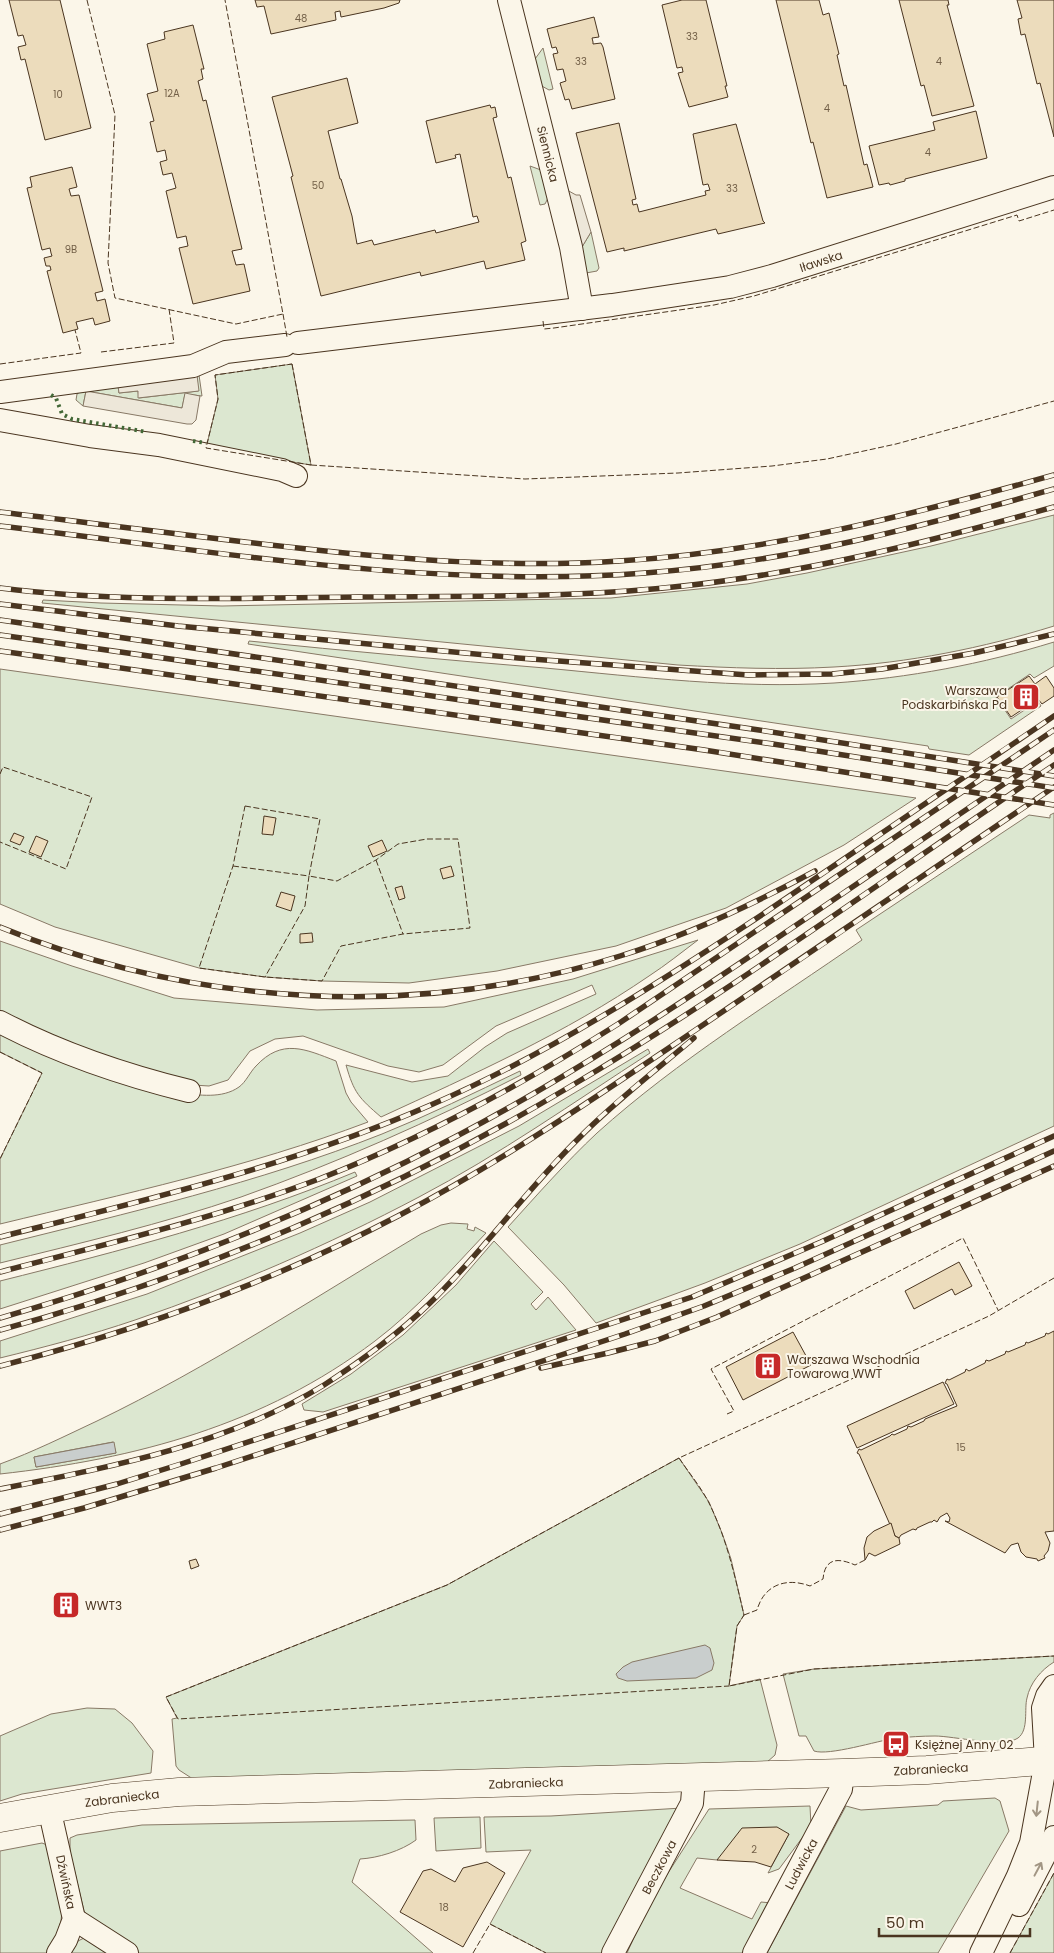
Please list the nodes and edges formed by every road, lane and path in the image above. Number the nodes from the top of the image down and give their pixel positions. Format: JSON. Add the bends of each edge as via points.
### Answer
{"nodes":[{"id":1,"x":508,"y":0,"type":"edge"},
{"id":2,"x":1054,"y":187,"type":"edge"},
{"id":3,"x":582,"y":310,"type":"junction"},
{"id":4,"x":0,"y":392,"type":"edge"},
{"id":5,"x":0,"y":420,"type":"edge"},
{"id":6,"x":296,"y":476,"type":"dead end"},
{"id":7,"x":0,"y":1022,"type":"edge"},
{"id":8,"x":189,"y":1091,"type":"dead end"},
{"id":9,"x":1054,"y":1686,"type":"edge"},
{"id":10,"x":1051,"y":1768,"type":"edge"},
{"id":11,"x":843,"y":1773,"type":"junction"},
{"id":12,"x":694,"y":1778,"type":"junction"},
{"id":13,"x":49,"y":1808,"type":"junction"},
{"id":14,"x":0,"y":1818,"type":"edge"},
{"id":15,"x":1054,"y":1837,"type":"edge"},
{"id":16,"x":74,"y":1919,"type":"junction"},
{"id":17,"x":58,"y":1953,"type":"edge"},
{"id":18,"x":127,"y":1953,"type":"edge"},
{"id":19,"x":613,"y":1953,"type":"edge"},
{"id":20,"x":754,"y":1953,"type":"edge"},
{"id":21,"x":982,"y":1953,"type":"edge"}],
"edges":[{"from":1,"to":3,"type":"street","name":"Siennicka","via":[[572,247]]},
{"from":2,"to":3,"type":"street","name":"Iławska","via":[[764,278],[694,294]]},
{"from":3,"to":4,"type":"street","name":"Iławska","via":[[226,352],[193,366]]},
{"from":5,"to":6,"type":"street","via":[[159,445],[282,470]]},
{"from":7,"to":8,"type":"street","via":[[32,1039],[150,1082]]},
{"from":9,"to":10,"type":"street","via":[[1043,1708]]},
{"from":10,"to":11,"type":"main road","name":"Zabraniecka"},
{"from":10,"to":21,"type":"street","one_way":true,"via":[[1031,1843]]},
{"from":11,"to":12,"type":"main road","name":"Zabraniecka"},
{"from":11,"to":20,"type":"street","name":"Ludwicka","via":[[841,1789]]},
{"from":12,"to":13,"type":"main road","name":"Zabraniecka","via":[[179,1792]]},
{"from":12,"to":19,"type":"street","name":"Beczkowa","via":[[692,1803]]},
{"from":13,"to":14,"type":"main road","name":"Zabraniecka"},
{"from":13,"to":16,"type":"street","name":"Dźwińska"},
{"from":21,"to":15,"type":"street","one_way":true,"via":[[1019,1905]]},
{"from":16,"to":17,"type":"street","name":"Dźwińska"},
{"from":16,"to":18,"type":"street"}]}
